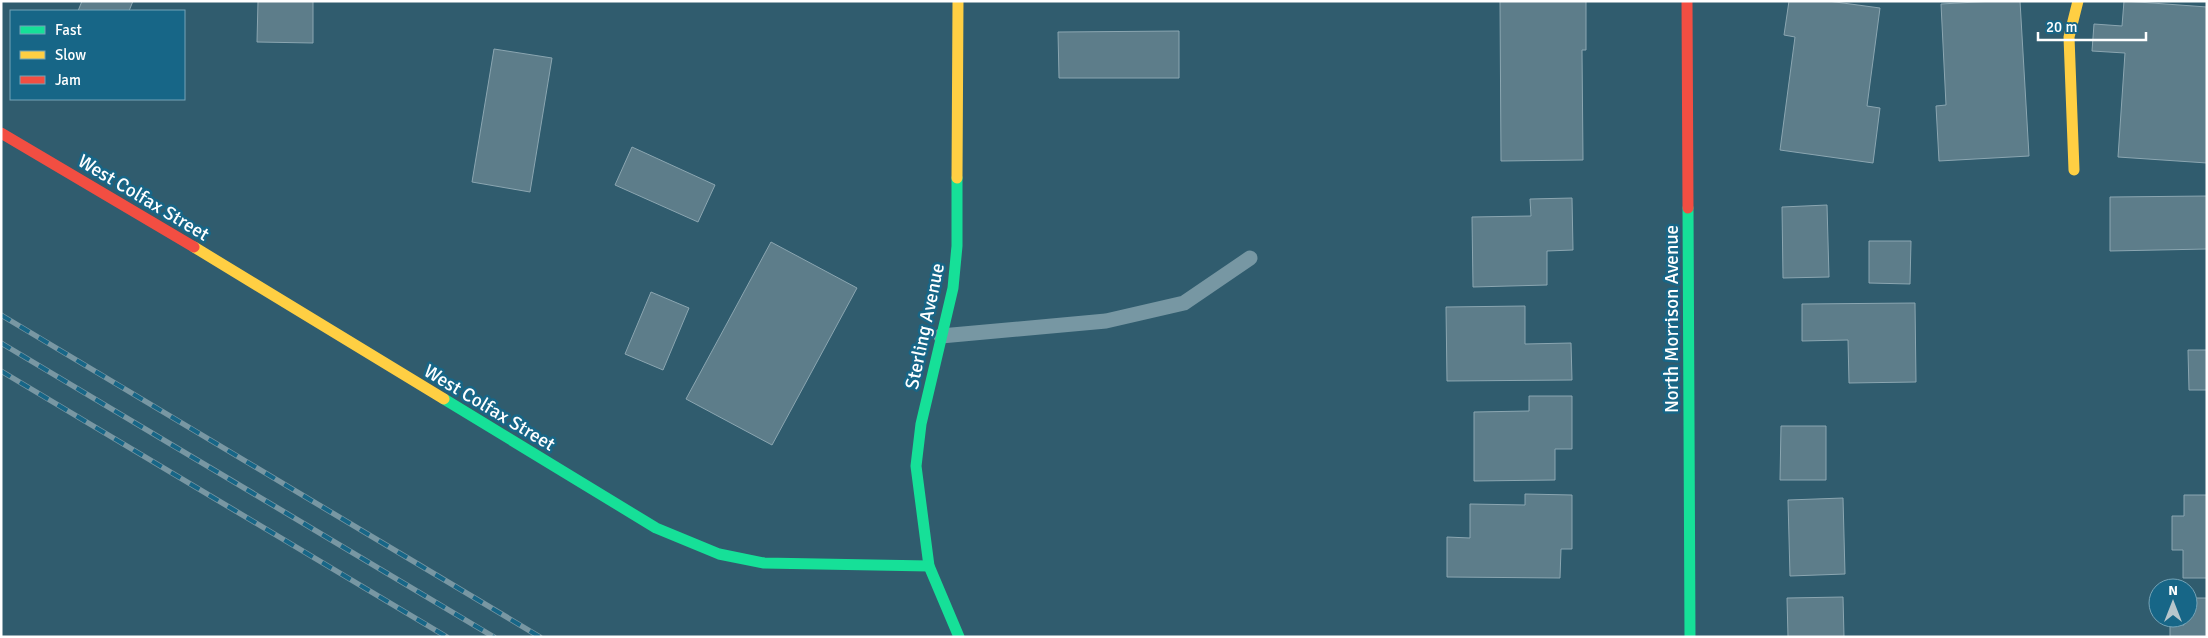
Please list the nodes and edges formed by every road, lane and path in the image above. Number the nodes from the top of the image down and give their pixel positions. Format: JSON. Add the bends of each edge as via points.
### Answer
{"nodes":[{"id":1,"x":958,"y":1,"type":"edge"},
{"id":2,"x":1687,"y":1,"type":"edge"},
{"id":3,"x":2078,"y":1,"type":"edge"},
{"id":4,"x":1,"y":133,"type":"edge"},
{"id":5,"x":2074,"y":170,"type":"dead end"},
{"id":6,"x":1250,"y":258,"type":"dead end"},
{"id":7,"x":940,"y":336,"type":"junction"},
{"id":8,"x":928,"y":566,"type":"junction"},
{"id":9,"x":959,"y":637,"type":"edge"},
{"id":10,"x":1690,"y":637,"type":"edge"}],
"edges":[{"from":1,"to":7,"type":"street","name":"Sterling Avenue","via":[[956,246],[952,288]]},
{"from":2,"to":10,"type":"street","name":"North Morrison Avenue"},
{"from":3,"to":5,"type":"street","via":[[2069,37]]},
{"from":4,"to":8,"type":"street","name":"West Colfax Street","via":[[656,528],[719,554],[764,563]]},
{"from":6,"to":7,"type":"lane","via":[[1184,303],[1106,321]]},
{"from":7,"to":8,"type":"street","name":"Sterling Avenue","via":[[921,424],[916,466]]},
{"from":8,"to":9,"type":"street"}]}
